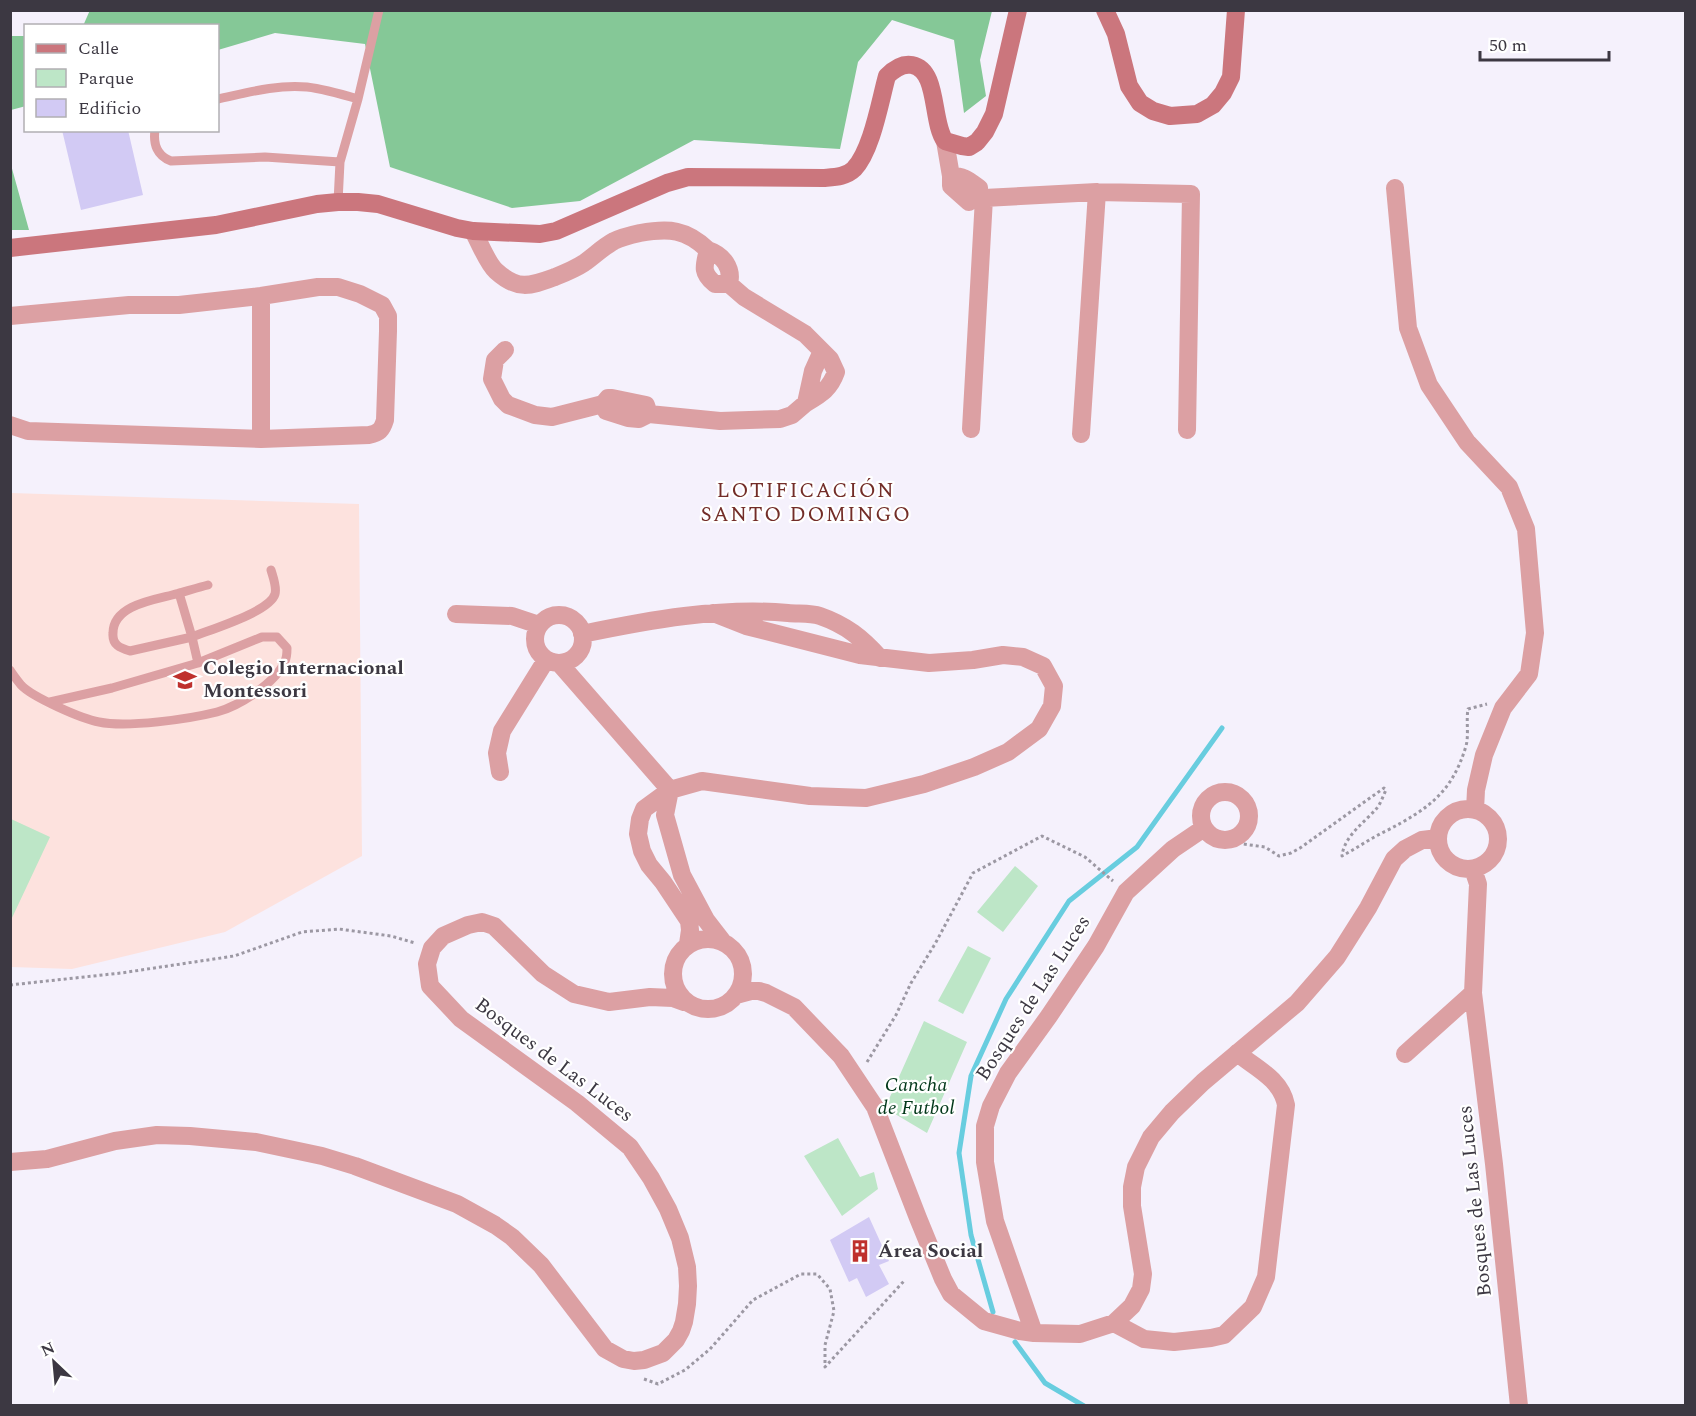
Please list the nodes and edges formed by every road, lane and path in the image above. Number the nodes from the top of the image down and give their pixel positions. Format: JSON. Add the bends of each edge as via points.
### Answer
{"nodes":[{"id":1,"x":379,"y":10,"type":"edge"},
{"id":2,"x":1018,"y":10,"type":"edge"},
{"id":3,"x":1105,"y":10,"type":"edge"},
{"id":4,"x":1236,"y":10,"type":"edge"},
{"id":5,"x":219,"y":99,"type":"edge"},
{"id":6,"x":358,"y":99,"type":"junction"},
{"id":7,"x":154,"y":132,"type":"edge"},
{"id":8,"x":945,"y":141,"type":"junction"},
{"id":9,"x":340,"y":162,"type":"junction"},
{"id":10,"x":1395,"y":188,"type":"dead end"},
{"id":11,"x":1096,"y":192,"type":"junction"},
{"id":12,"x":981,"y":197,"type":"junction"},
{"id":13,"x":338,"y":202,"type":"junction"},
{"id":14,"x":473,"y":231,"type":"junction"},
{"id":15,"x":10,"y":248,"type":"edge"},
{"id":16,"x":261,"y":296,"type":"junction"},
{"id":17,"x":10,"y":316,"type":"edge"},
{"id":18,"x":505,"y":350,"type":"dead end"},
{"id":19,"x":10,"y":425,"type":"edge"},
{"id":20,"x":971,"y":429,"type":"dead end"},
{"id":21,"x":1186,"y":430,"type":"dead end"},
{"id":22,"x":1081,"y":434,"type":"dead end"},
{"id":23,"x":261,"y":439,"type":"junction"},
{"id":24,"x":271,"y":570,"type":"dead end"},
{"id":25,"x":208,"y":585,"type":"dead end"},
{"id":26,"x":179,"y":593,"type":"junction"},
{"id":27,"x":456,"y":614,"type":"dead end"},
{"id":28,"x":713,"y":614,"type":"junction"},
{"id":29,"x":539,"y":625,"type":"junction"},
{"id":30,"x":582,"y":634,"type":"junction"},
{"id":31,"x":192,"y":637,"type":"junction"},
{"id":32,"x":880,"y":658,"type":"junction"},
{"id":33,"x":553,"y":662,"type":"junction"},
{"id":34,"x":198,"y":663,"type":"junction"},
{"id":35,"x":10,"y":670,"type":"edge"},
{"id":36,"x":50,"y":702,"type":"junction"},
{"id":37,"x":1503,"y":708,"type":"junction"},
{"id":38,"x":500,"y":772,"type":"dead end"},
{"id":39,"x":670,"y":790,"type":"junction"},
{"id":40,"x":1475,"y":810,"type":"junction"},
{"id":41,"x":1204,"y":828,"type":"junction"},
{"id":42,"x":1438,"y":838,"type":"junction"},
{"id":43,"x":1233,"y":839,"type":"junction"},
{"id":44,"x":1473,"y":869,"type":"junction"},
{"id":45,"x":1118,"y":885,"type":"dead end"},
{"id":46,"x":723,"y":942,"type":"junction"},
{"id":47,"x":688,"y":944,"type":"junction"},
{"id":48,"x":432,"y":948,"type":"junction"},
{"id":49,"x":673,"y":968,"type":"junction"},
{"id":50,"x":743,"y":968,"type":"junction"},
{"id":51,"x":10,"y":985,"type":"edge"},
{"id":52,"x":766,"y":993,"type":"junction"},
{"id":53,"x":1473,"y":993,"type":"junction"},
{"id":54,"x":736,"y":995,"type":"junction"},
{"id":55,"x":638,"y":999,"type":"junction"},
{"id":56,"x":684,"y":1002,"type":"junction"},
{"id":57,"x":1236,"y":1053,"type":"junction"},
{"id":58,"x":1405,"y":1054,"type":"dead end"},
{"id":59,"x":855,"y":1076,"type":"junction"},
{"id":60,"x":10,"y":1162,"type":"edge"},
{"id":61,"x":904,"y":1281,"type":"dead end"},
{"id":62,"x":1114,"y":1323,"type":"junction"},
{"id":63,"x":1034,"y":1333,"type":"junction"},
{"id":64,"x":634,"y":1361,"type":"junction"},
{"id":65,"x":1519,"y":1406,"type":"edge"}],
"edges":[{"from":1,"to":6,"type":"lane"},
{"from":2,"to":8,"type":"main road","via":[[994,114],[985,132],[969,147]]},
{"from":3,"to":4,"type":"main road","via":[[1116,34],[1129,86],[1140,103],[1170,116],[1197,114],[1224,93],[1231,77]]},
{"from":5,"to":6,"type":"lane","via":[[269,88],[305,87]]},
{"from":6,"to":9,"type":"lane"},
{"from":7,"to":9,"type":"lane","via":[[155,146],[171,160],[265,157]]},
{"from":8,"to":12,"type":"street","via":[[951,176],[971,182],[979,188]]},
{"from":8,"to":14,"type":"main road","via":[[939,131],[928,78],[918,66],[907,64],[887,76],[869,142],[853,170],[841,176],[688,177],[556,231]]},
{"from":9,"to":13,"type":"lane"},
{"from":10,"to":37,"type":"street","via":[[1408,328],[1429,385],[1467,442],[1509,487],[1526,529],[1535,633],[1529,674]]},
{"from":11,"to":12,"type":"street"},
{"from":11,"to":21,"type":"street","via":[[1191,195]]},
{"from":11,"to":22,"type":"street"},
{"from":12,"to":20,"type":"street"},
{"from":13,"to":14,"type":"main road","via":[[378,204]]},
{"from":13,"to":15,"type":"main road","via":[[216,225]]},
{"from":14,"to":18,"type":"street","via":[[494,270],[521,285],[565,273],[615,240],[661,230],[680,232],[719,255],[728,267],[729,284],[805,334],[830,359],[836,372],[825,392],[780,419],[720,421],[649,414],[639,419],[606,411],[603,404],[552,417],[535,415],[502,399],[492,379],[495,360]]},
{"from":16,"to":17,"type":"street"},
{"from":16,"to":23,"type":"street"},
{"from":16,"to":23,"type":"street","via":[[338,286],[382,305],[388,324],[382,429],[369,435]]},
{"from":19,"to":23,"type":"street","via":[[28,431]]},
{"from":24,"to":31,"type":"lane","via":[[276,592],[268,604]]},
{"from":25,"to":26,"type":"lane"},
{"from":26,"to":31,"type":"lane"},
{"from":26,"to":31,"type":"lane","via":[[126,610],[112,633],[121,649],[130,651]]},
{"from":27,"to":29,"type":"street","via":[[512,616]]},
{"from":28,"to":30,"type":"street","via":[[640,622]]},
{"from":28,"to":32,"type":"street","via":[[746,626]]},
{"from":28,"to":32,"type":"street","via":[[771,611],[818,615],[847,627]]},
{"from":29,"to":30,"type":"street","via":[[544,619],[560,615],[574,621]]},
{"from":29,"to":33,"type":"street","via":[[535,632],[536,648]]},
{"from":30,"to":33,"type":"street","via":[[578,654],[567,663]]},
{"from":31,"to":34,"type":"lane"},
{"from":32,"to":39,"type":"street","via":[[929,663],[1004,655],[1023,657],[1043,666],[1054,686],[1052,706],[1039,729],[1008,752],[924,784],[866,798],[810,796],[702,781]]},
{"from":33,"to":38,"type":"street","via":[[502,731],[497,753]]},
{"from":33,"to":39,"type":"street"},
{"from":34,"to":36,"type":"lane"},
{"from":34,"to":36,"type":"lane","via":[[262,637],[277,638],[287,648],[285,661],[263,688],[218,712],[147,723],[99,722]]},
{"from":35,"to":36,"type":"lane","via":[[22,686]]},
{"from":37,"to":40,"type":"street","via":[[1484,755]]},
{"from":37,"to":43,"type":"path","via":[[1487,704],[1468,709],[1467,743],[1447,787],[1418,814],[1351,851],[1342,855],[1352,834],[1379,806],[1385,789],[1381,788],[1291,853],[1279,856],[1265,847]]},
{"from":39,"to":46,"type":"street","via":[[665,815],[682,875],[706,920]]},
{"from":39,"to":47,"type":"street","via":[[644,809],[638,834],[649,865],[688,921]]},
{"from":40,"to":42,"type":"street","via":[[1456,812],[1447,818]]},
{"from":40,"to":44,"type":"street","via":[[1493,823],[1498,840],[1489,861]]},
{"from":41,"to":43,"type":"street","via":[[1216,839]]},
{"from":41,"to":43,"type":"street","via":[[1201,813],[1208,799],[1221,792],[1236,794],[1247,805],[1249,821],[1246,829]]},
{"from":41,"to":63,"type":"street","name":"Bosques de Las Luces","via":[[1173,849],[1126,892],[1072,982],[1008,1073],[985,1126],[985,1162],[994,1221]]},
{"from":42,"to":44,"type":"street","via":[[1451,864]]},
{"from":42,"to":57,"type":"street","via":[[1422,840],[1394,859],[1337,957],[1296,1003]]},
{"from":44,"to":53,"type":"street","name":"Bosques de Las Luces","via":[[1479,884]]},
{"from":45,"to":59,"type":"path","via":[[1085,856],[1042,836],[973,873],[896,1015]]},
{"from":46,"to":47,"type":"street","via":[[699,939]]},
{"from":46,"to":50,"type":"street","via":[[739,957]]},
{"from":47,"to":49,"type":"street"},
{"from":48,"to":51,"type":"path","via":[[391,936],[339,929],[302,933],[234,956]]},
{"from":48,"to":55,"type":"street","via":[[443,936],[482,922],[494,926],[543,974],[574,994],[609,1002]]},
{"from":48,"to":64,"type":"street","name":"Bosques de Las Luces","via":[[427,964],[430,986],[461,1019],[577,1103],[630,1147],[675,1223],[687,1267],[687,1304],[681,1331],[663,1353]]},
{"from":49,"to":55,"type":"street","via":[[660,984]]},
{"from":49,"to":56,"type":"street","via":[[673,985]]},
{"from":50,"to":52,"type":"street"},
{"from":50,"to":54,"type":"street"},
{"from":52,"to":54,"type":"street"},
{"from":52,"to":59,"type":"street","via":[[794,1007]]},
{"from":53,"to":58,"type":"street"},
{"from":53,"to":65,"type":"street","name":"Bosques de Las Luces"},
{"from":54,"to":56,"type":"street","via":[[713,1010]]},
{"from":55,"to":56,"type":"street","via":[[662,997]]},
{"from":57,"to":62,"type":"street","via":[[1172,1112],[1151,1137],[1136,1167],[1132,1197],[1143,1274],[1141,1289],[1132,1306]]},
{"from":57,"to":62,"type":"street","via":[[1275,1082],[1286,1105],[1266,1277],[1254,1307],[1224,1335],[1211,1338],[1144,1339]]},
{"from":59,"to":63,"type":"street","via":[[875,1107],[951,1294],[984,1321]]},
{"from":60,"to":64,"type":"street","via":[[47,1159],[115,1141],[190,1136],[256,1142],[355,1166],[457,1204],[495,1225],[541,1265],[605,1349]]},
{"from":61,"to":64,"type":"path","via":[[825,1367],[825,1345],[834,1311],[830,1289],[817,1274],[801,1274],[753,1300],[710,1349],[685,1370],[658,1384],[642,1378]]},
{"from":62,"to":63,"type":"street","via":[[1080,1334]]}]}
